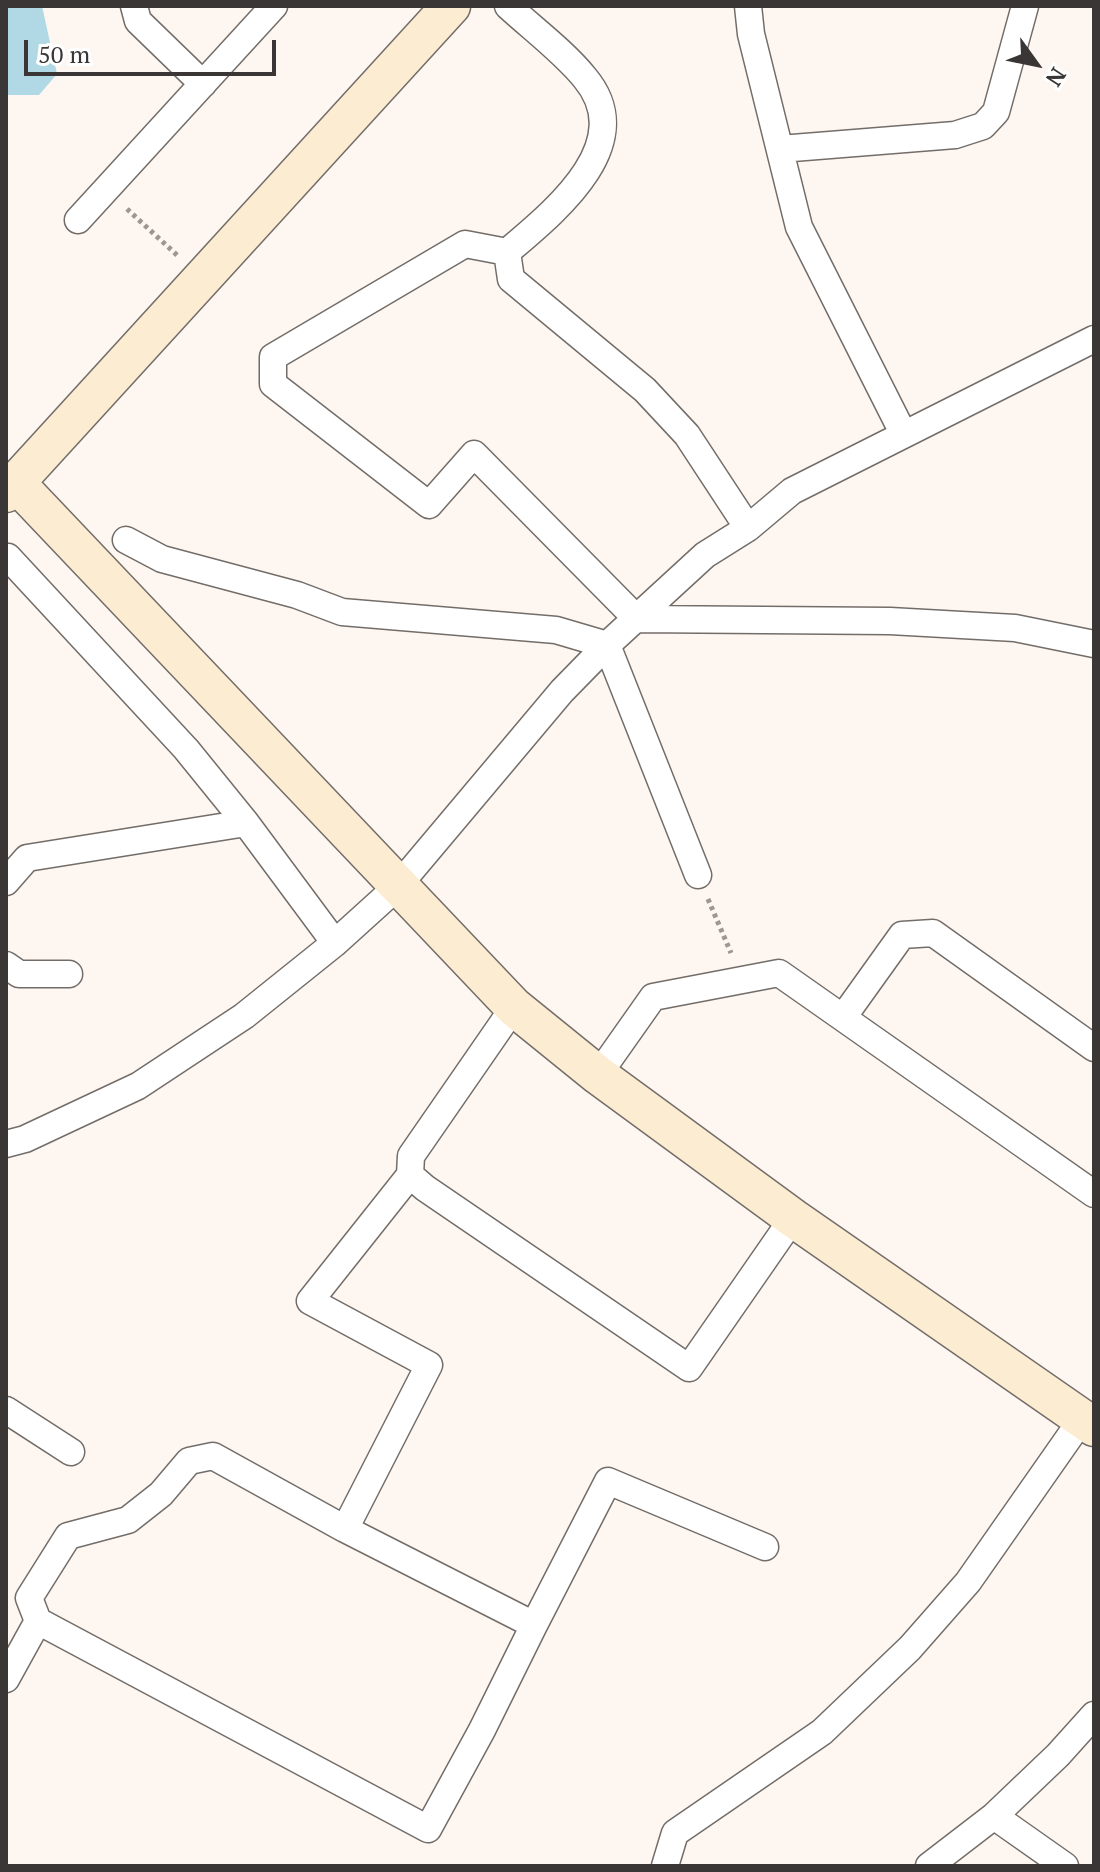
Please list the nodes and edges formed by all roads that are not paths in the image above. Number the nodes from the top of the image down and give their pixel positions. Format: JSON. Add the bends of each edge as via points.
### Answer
{"nodes":[{"id":1,"x":134,"y":6,"type":"edge"},
{"id":2,"x":274,"y":6,"type":"edge"},
{"id":3,"x":451,"y":6,"type":"edge"},
{"id":4,"x":508,"y":6,"type":"edge"},
{"id":5,"x":748,"y":6,"type":"edge"},
{"id":6,"x":1025,"y":6,"type":"edge"},
{"id":7,"x":203,"y":84,"type":"junction"},
{"id":8,"x":780,"y":149,"type":"junction"},
{"id":9,"x":78,"y":220,"type":"dead end"},
{"id":10,"x":507,"y":252,"type":"junction"},
{"id":11,"x":1094,"y":339,"type":"edge"},
{"id":12,"x":903,"y":433,"type":"junction"},
{"id":13,"x":9,"y":482,"type":"edge"},
{"id":14,"x":748,"y":528,"type":"junction"},
{"id":15,"x":126,"y":540,"type":"dead end"},
{"id":16,"x":8,"y":557,"type":"edge"},
{"id":17,"x":637,"y":619,"type":"junction"},
{"id":18,"x":1094,"y":644,"type":"edge"},
{"id":19,"x":607,"y":645,"type":"junction"},
{"id":20,"x":246,"y":823,"type":"junction"},
{"id":21,"x":8,"y":873,"type":"edge"},
{"id":22,"x":698,"y":875,"type":"road end"},
{"id":23,"x":398,"y":886,"type":"junction"},
{"id":24,"x":335,"y":943,"type":"junction"},
{"id":25,"x":6,"y":965,"type":"edge"},
{"id":26,"x":69,"y":974,"type":"dead end"},
{"id":27,"x":514,"y":1007,"type":"junction"},
{"id":28,"x":844,"y":1016,"type":"junction"},
{"id":29,"x":1094,"y":1048,"type":"edge"},
{"id":30,"x":598,"y":1075,"type":"junction"},
{"id":31,"x":6,"y":1144,"type":"edge"},
{"id":32,"x":410,"y":1175,"type":"junction"},
{"id":33,"x":1094,"y":1194,"type":"edge"},
{"id":34,"x":793,"y":1218,"type":"junction"},
{"id":35,"x":6,"y":1410,"type":"edge"},
{"id":36,"x":1088,"y":1423,"type":"edge"},
{"id":37,"x":71,"y":1452,"type":"dead end"},
{"id":38,"x":345,"y":1529,"type":"junction"},
{"id":39,"x":765,"y":1547,"type":"dead end"},
{"id":40,"x":38,"y":1621,"type":"junction"},
{"id":41,"x":534,"y":1625,"type":"junction"},
{"id":42,"x":6,"y":1679,"type":"edge"},
{"id":43,"x":1094,"y":1715,"type":"edge"},
{"id":44,"x":994,"y":1816,"type":"junction"},
{"id":45,"x":665,"y":1866,"type":"edge"},
{"id":46,"x":929,"y":1866,"type":"edge"},
{"id":47,"x":1065,"y":1866,"type":"edge"}],
"edges":[{"from":1,"to":7,"type":"street","via":[[138,21]]},
{"from":2,"to":7,"type":"street"},
{"from":3,"to":13,"type":"street"},
{"from":4,"to":10,"type":"street","via":[[585,78],[600,102],[603,134],[592,166]]},
{"from":5,"to":8,"type":"street"},
{"from":6,"to":8,"type":"street","via":[[996,112],[983,126],[955,135]]},
{"from":7,"to":9,"type":"street"},
{"from":8,"to":12,"type":"street","via":[[799,227]]},
{"from":10,"to":14,"type":"street","via":[[511,279],[645,390],[687,435]]},
{"from":10,"to":17,"type":"street","via":[[465,244],[273,357],[273,384],[429,505],[474,454]]},
{"from":11,"to":12,"type":"street"},
{"from":12,"to":14,"type":"street","via":[[792,491]]},
{"from":13,"to":23,"type":"street"},
{"from":14,"to":17,"type":"street","via":[[705,555]]},
{"from":15,"to":19,"type":"street","via":[[162,559],[342,612],[556,630]]},
{"from":16,"to":20,"type":"street","via":[[186,749]]},
{"from":17,"to":18,"type":"street","via":[[984,626]]},
{"from":17,"to":19,"type":"street"},
{"from":19,"to":22,"type":"street"},
{"from":19,"to":23,"type":"street"},
{"from":20,"to":21,"type":"street","via":[[27,858]]},
{"from":20,"to":24,"type":"street"},
{"from":23,"to":24,"type":"street"},
{"from":23,"to":27,"type":"street"},
{"from":24,"to":31,"type":"street","via":[[244,1016],[138,1086]]},
{"from":25,"to":26,"type":"street","via":[[19,974]]},
{"from":27,"to":30,"type":"street"},
{"from":27,"to":32,"type":"street","via":[[411,1156]]},
{"from":28,"to":29,"type":"street","via":[[902,935],[933,933]]},
{"from":28,"to":30,"type":"street","via":[[779,973],[653,997]]},
{"from":28,"to":33,"type":"street"},
{"from":30,"to":34,"type":"street"},
{"from":32,"to":34,"type":"street","via":[[689,1368]]},
{"from":32,"to":38,"type":"street","via":[[310,1301],[429,1365]]},
{"from":34,"to":36,"type":"street"},
{"from":35,"to":37,"type":"street"},
{"from":36,"to":45,"type":"street","via":[[968,1582],[910,1648],[822,1732],[675,1833]]},
{"from":38,"to":40,"type":"street","via":[[213,1456],[189,1461],[161,1494],[128,1520],[68,1536],[29,1598]]},
{"from":38,"to":41,"type":"street"},
{"from":39,"to":41,"type":"street","via":[[608,1481]]},
{"from":40,"to":41,"type":"street","via":[[428,1829]]},
{"from":40,"to":42,"type":"street"},
{"from":43,"to":44,"type":"street"},
{"from":44,"to":46,"type":"street"},
{"from":44,"to":47,"type":"street"}]}
